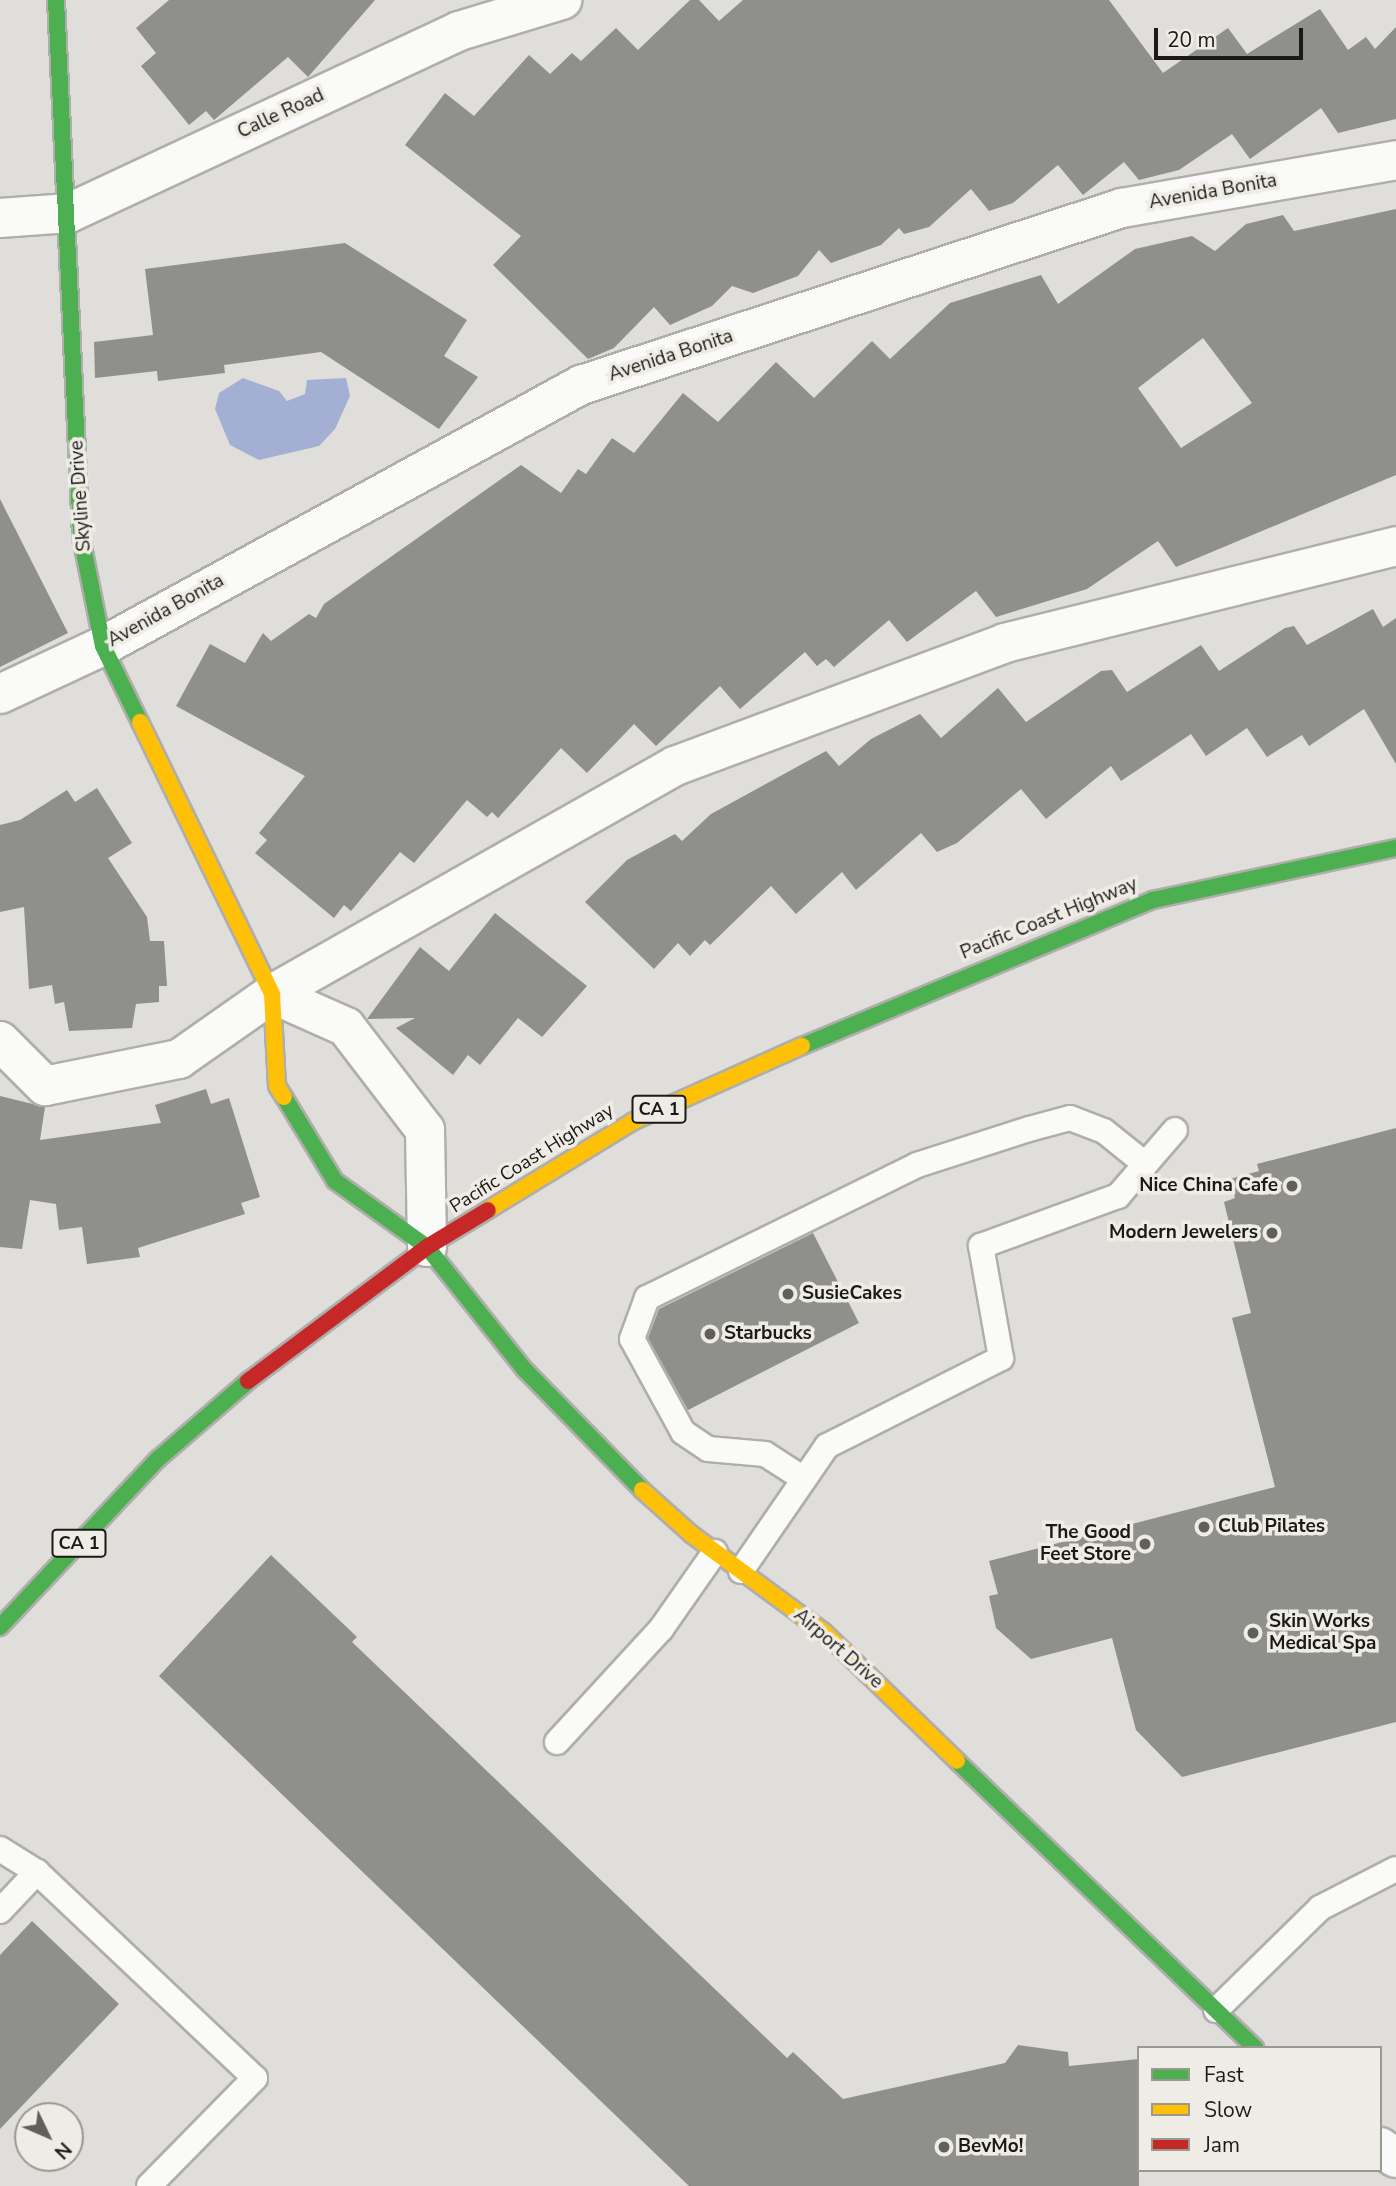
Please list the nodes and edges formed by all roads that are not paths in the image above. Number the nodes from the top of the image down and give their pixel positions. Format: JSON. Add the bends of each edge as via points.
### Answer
{"nodes":[{"id":1,"x":56,"y":0,"type":"edge"},
{"id":2,"x":562,"y":0,"type":"edge"},
{"id":3,"x":1396,"y":160,"type":"edge"},
{"id":4,"x":69,"y":213,"type":"junction"},
{"id":5,"x":0,"y":218,"type":"edge"},
{"id":6,"x":1396,"y":546,"type":"edge"},
{"id":7,"x":103,"y":646,"type":"junction"},
{"id":8,"x":0,"y":694,"type":"edge"},
{"id":9,"x":1396,"y":848,"type":"edge"},
{"id":10,"x":272,"y":994,"type":"junction"},
{"id":11,"x":0,"y":1041,"type":"edge"},
{"id":12,"x":1175,"y":1130,"type":"dead end"},
{"id":13,"x":1145,"y":1164,"type":"junction"},
{"id":14,"x":427,"y":1247,"type":"junction"},
{"id":15,"x":804,"y":1479,"type":"junction"},
{"id":16,"x":715,"y":1552,"type":"junction"},
{"id":17,"x":741,"y":1571,"type":"junction"},
{"id":18,"x":0,"y":1627,"type":"edge"},
{"id":19,"x":557,"y":1742,"type":"dead end"},
{"id":20,"x":0,"y":1849,"type":"edge"},
{"id":21,"x":1396,"y":1869,"type":"edge"},
{"id":22,"x":37,"y":1872,"type":"junction"},
{"id":23,"x":0,"y":1910,"type":"edge"},
{"id":24,"x":1216,"y":2010,"type":"junction"},
{"id":25,"x":1253,"y":2046,"type":"edge"},
{"id":26,"x":149,"y":2186,"type":"edge"}],
"edges":[{"from":1,"to":4,"type":"main road","name":"Skyline Drive"},
{"from":2,"to":4,"type":"street","name":"Calle Road","via":[[459,31]]},
{"from":3,"to":7,"type":"street","name":"Avenida Bonita","via":[[1122,208],[580,385]]},
{"from":4,"to":5,"type":"street","name":"Calle Road"},
{"from":4,"to":7,"type":"main road","name":"Skyline Drive","via":[[81,537]]},
{"from":6,"to":10,"type":"street","via":[[1005,643],[675,766]]},
{"from":7,"to":8,"type":"street","name":"Avenida Bonita"},
{"from":7,"to":10,"type":"main road","name":"Skyline Drive"},
{"from":9,"to":14,"type":"main road","name":"Pacific Coast Highway","number":"CA 1","via":[[1153,900],[906,1000],[634,1121]]},
{"from":10,"to":11,"type":"street","via":[[179,1059],[45,1086]]},
{"from":10,"to":14,"type":"main road","name":"Skyline Drive","via":[[277,1086],[335,1181]]},
{"from":10,"to":14,"type":"street","via":[[346,1027],[425,1130]]},
{"from":12,"to":13,"type":"lane"},
{"from":13,"to":15,"type":"lane","via":[[1118,1196],[981,1246],[1001,1358],[827,1446]]},
{"from":13,"to":15,"type":"lane","via":[[1104,1131],[1070,1118],[1029,1129],[917,1165],[647,1298],[632,1339],[669,1416],[682,1432],[708,1449],[765,1454]]},
{"from":14,"to":16,"type":"main road","name":"Airport Drive","via":[[525,1370],[603,1455]]},
{"from":14,"to":18,"type":"main road","name":"Pacific Coast Highway","number":"CA 1","via":[[256,1374],[158,1459]]},
{"from":15,"to":17,"type":"lane"},
{"from":16,"to":17,"type":"main road","name":"Airport Drive"},
{"from":16,"to":19,"type":"lane","via":[[661,1629]]},
{"from":17,"to":24,"type":"main road","name":"Airport Drive","via":[[824,1632]]},
{"from":20,"to":22,"type":"lane"},
{"from":21,"to":24,"type":"lane","via":[[1320,1908]]},
{"from":22,"to":23,"type":"lane"},
{"from":22,"to":26,"type":"lane","via":[[255,2078]]},
{"from":24,"to":25,"type":"main road","name":"Airport Drive"}]}
